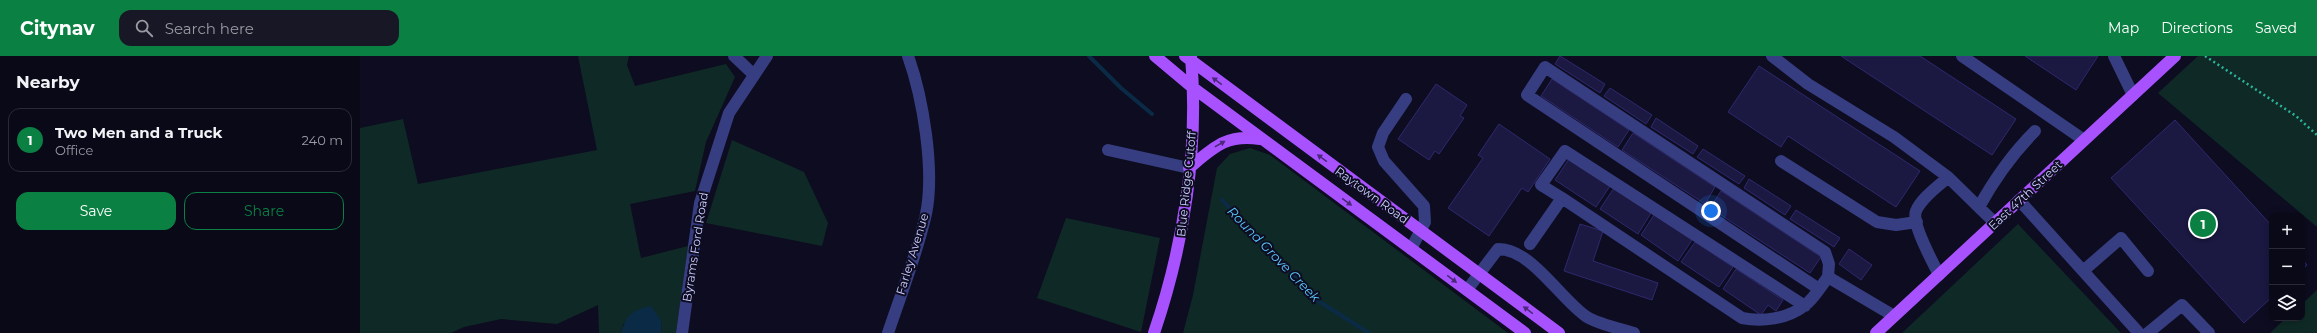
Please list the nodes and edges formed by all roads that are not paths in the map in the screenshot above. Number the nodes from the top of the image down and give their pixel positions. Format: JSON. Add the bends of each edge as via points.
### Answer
{"nodes":[{"id":1,"x":734,"y":56,"type":"edge"},
{"id":2,"x":767,"y":56,"type":"edge"},
{"id":3,"x":908,"y":56,"type":"edge"},
{"id":4,"x":1154,"y":56,"type":"edge"},
{"id":5,"x":1772,"y":56,"type":"edge"},
{"id":6,"x":1962,"y":56,"type":"edge"},
{"id":7,"x":2114,"y":56,"type":"edge"},
{"id":8,"x":2175,"y":56,"type":"edge"},
{"id":9,"x":1189,"y":58,"type":"edge"},
{"id":10,"x":753,"y":74,"type":"junction"},
{"id":11,"x":1192,"y":87,"type":"junction"},
{"id":12,"x":2133,"y":95,"type":"junction"},
{"id":13,"x":1406,"y":99,"type":"dead end"},
{"id":14,"x":2035,"y":131,"type":"dead end"},
{"id":15,"x":1263,"y":140,"type":"junction"},
{"id":16,"x":2084,"y":140,"type":"junction"},
{"id":17,"x":1108,"y":150,"type":"dead end"},
{"id":18,"x":1781,"y":161,"type":"dead end"},
{"id":19,"x":1189,"y":168,"type":"junction"},
{"id":20,"x":1948,"y":177,"type":"junction"},
{"id":21,"x":1562,"y":198,"type":"junction"},
{"id":22,"x":2019,"y":200,"type":"junction"},
{"id":23,"x":1979,"y":207,"type":"junction"},
{"id":24,"x":1917,"y":222,"type":"junction"},
{"id":25,"x":1995,"y":222,"type":"junction"},
{"id":26,"x":1421,"y":230,"type":"junction"},
{"id":27,"x":1530,"y":244,"type":"dead end"},
{"id":28,"x":1411,"y":249,"type":"junction"},
{"id":29,"x":2083,"y":271,"type":"junction"},
{"id":30,"x":2148,"y":271,"type":"dead end"},
{"id":31,"x":1479,"y":274,"type":"junction"},
{"id":32,"x":1939,"y":274,"type":"junction"},
{"id":33,"x":1828,"y":277,"type":"junction"},
{"id":34,"x":1819,"y":289,"type":"junction"},
{"id":35,"x":1467,"y":290,"type":"junction"},
{"id":36,"x":1805,"y":306,"type":"junction"},
{"id":37,"x":1894,"y":316,"type":"junction"},
{"id":38,"x":682,"y":333,"type":"edge"},
{"id":39,"x":888,"y":333,"type":"edge"},
{"id":40,"x":1154,"y":333,"type":"edge"},
{"id":41,"x":1525,"y":333,"type":"edge"},
{"id":42,"x":1559,"y":333,"type":"edge"},
{"id":43,"x":1634,"y":333,"type":"edge"},
{"id":44,"x":1876,"y":333,"type":"edge"},
{"id":45,"x":2139,"y":333,"type":"edge"},
{"id":46,"x":2148,"y":333,"type":"edge"},
{"id":47,"x":2209,"y":333,"type":"edge"}],
"edges":[{"from":1,"to":10,"type":"street"},
{"from":2,"to":10,"type":"street","name":"Byrams Ford Road"},
{"from":3,"to":39,"type":"street","name":"Farley Avenue","via":[[916,79],[929,173],[926,214]]},
{"from":4,"to":11,"type":"main road","name":"Raytown Road"},
{"from":5,"to":20,"type":"street","via":[[1808,84],[1894,137]]},
{"from":6,"to":16,"type":"street"},
{"from":7,"to":12,"type":"street"},
{"from":8,"to":12,"type":"main road","name":"East 47th Street"},
{"from":9,"to":11,"type":"main road","name":"Blue Ridge Cutoff"},
{"from":26,"to":9,"type":"main road","name":"Raytown Road","one_way":true},
{"from":10,"to":38,"type":"street","name":"Byrams Ford Road","via":[[729,113],[700,203]]},
{"from":11,"to":15,"type":"main road","name":"Raytown Road"},
{"from":11,"to":19,"type":"main road","name":"Blue Ridge Cutoff"},
{"from":12,"to":16,"type":"main road","name":"East 47th Street"},
{"from":13,"to":26,"type":"street","via":[[1383,133],[1378,147],[1384,161],[1424,206],[1425,222]]},
{"from":14,"to":23,"type":"street","via":[[2016,150],[1994,179]]},
{"from":19,"to":15,"type":"main road","one_way":true,"via":[[1222,142],[1234,138]]},
{"from":15,"to":28,"type":"main road","name":"Raytown Road","one_way":true},
{"from":16,"to":22,"type":"main road","name":"East 47th Street"},
{"from":17,"to":19,"type":"street"},
{"from":18,"to":24,"type":"street","via":[[1877,222]]},
{"from":19,"to":40,"type":"main road","name":"Blue Ridge Cutoff","via":[[1179,244]]},
{"from":20,"to":23,"type":"street"},
{"from":20,"to":24,"type":"street","via":[[1923,201],[1916,212]]},
{"from":21,"to":27,"type":"street"},
{"from":21,"to":36,"type":"street","via":[[1742,318],[1759,321],[1784,316]]},
{"from":21,"to":36,"type":"street","via":[[1541,185],[1564,151]]},
{"from":22,"to":25,"type":"main road","name":"East 47th Street"},
{"from":22,"to":29,"type":"street"},
{"from":23,"to":25,"type":"street"},
{"from":24,"to":32,"type":"street","via":[[1926,249]]},
{"from":25,"to":32,"type":"main road","name":"East 47th Street"},
{"from":26,"to":28,"type":"street"},
{"from":26,"to":31,"type":"main road","name":"Raytown Road"},
{"from":28,"to":35,"type":"main road","name":"Raytown Road","one_way":true},
{"from":29,"to":30,"type":"street","via":[[2121,238]]},
{"from":29,"to":45,"type":"street"},
{"from":31,"to":35,"type":"street"},
{"from":42,"to":31,"type":"main road","name":"Raytown Road","one_way":true},
{"from":31,"to":43,"type":"street","via":[[1498,249],[1508,249],[1524,258],[1588,318]]},
{"from":32,"to":37,"type":"main road","name":"East 47th Street"},
{"from":33,"to":34,"type":"street"},
{"from":33,"to":34,"type":"street","via":[[1829,264],[1825,252],[1545,66],[1527,95]]},
{"from":33,"to":37,"type":"street"},
{"from":34,"to":36,"type":"street"},
{"from":35,"to":41,"type":"main road","name":"Raytown Road"},
{"from":37,"to":44,"type":"main road","name":"East 47th Street"},
{"from":46,"to":47,"type":"street","via":[[2182,305]]}]}
